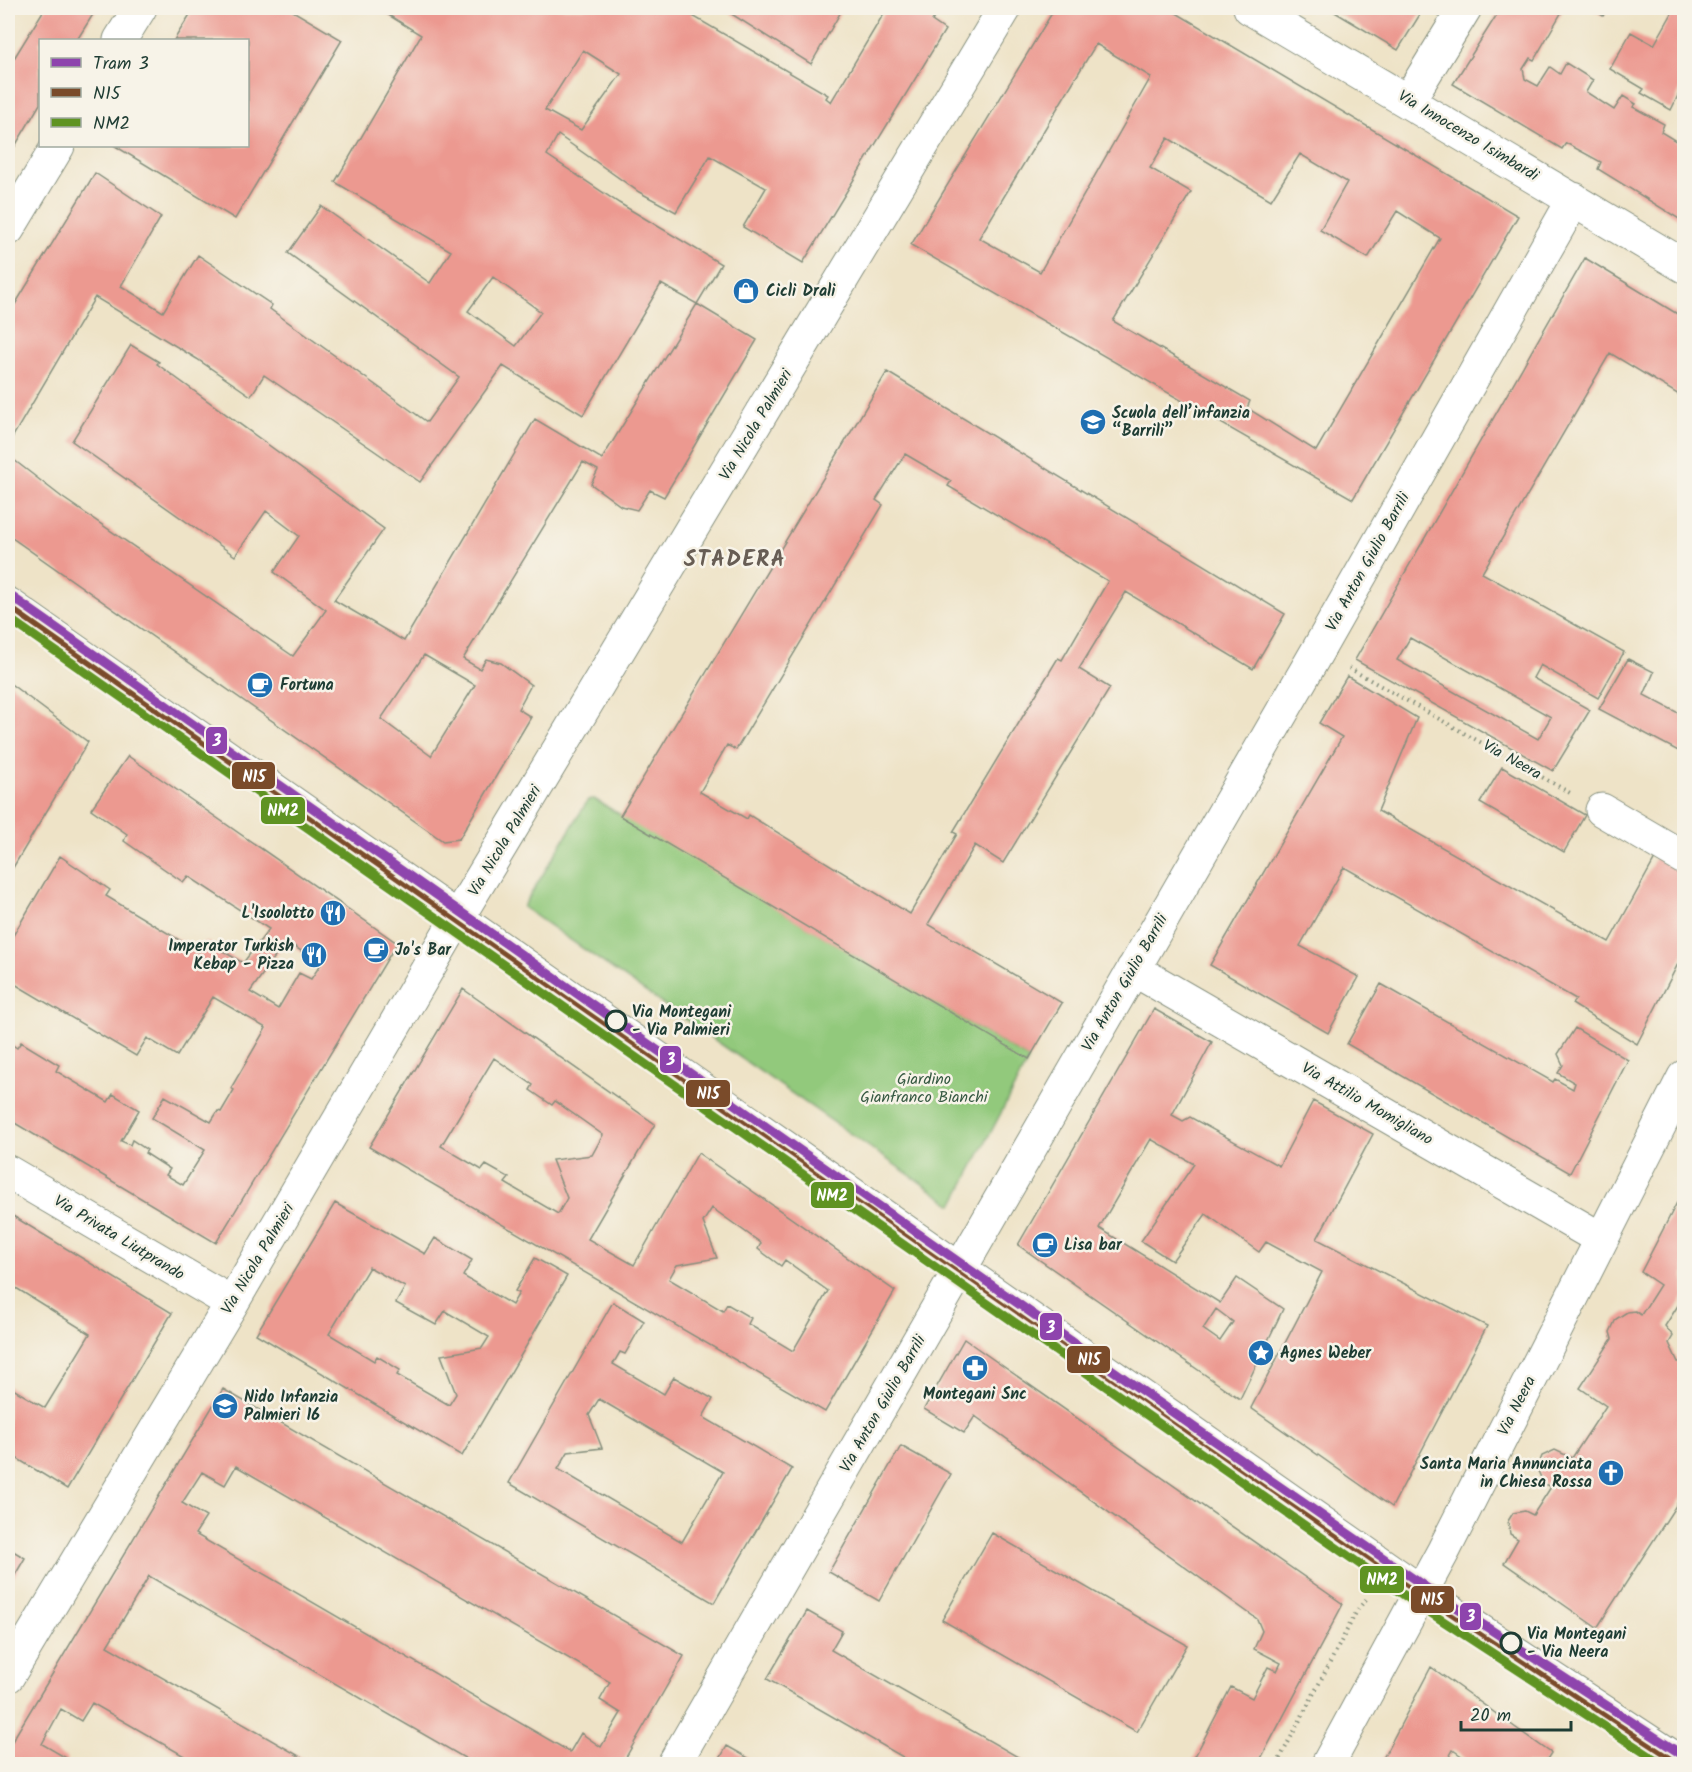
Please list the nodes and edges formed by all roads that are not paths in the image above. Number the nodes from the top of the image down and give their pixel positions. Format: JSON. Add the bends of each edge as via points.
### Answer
{"nodes":[{"id":1,"x":140,"y":8,"type":"edge"},
{"id":2,"x":1005,"y":8,"type":"edge"},
{"id":3,"x":1250,"y":8,"type":"edge"},
{"id":4,"x":1465,"y":8,"type":"edge"},
{"id":5,"x":121,"y":39,"type":"edge"},
{"id":6,"x":1408,"y":101,"type":"junction"},
{"id":7,"x":57,"y":147,"type":"edge"},
{"id":8,"x":1574,"y":199,"type":"junction"},
{"id":9,"x":8,"y":229,"type":"edge"},
{"id":10,"x":1684,"y":266,"type":"edge"},
{"id":11,"x":8,"y":604,"type":"edge"},
{"id":12,"x":1602,"y":810,"type":"road end"},
{"id":13,"x":1684,"y":858,"type":"edge"},
{"id":14,"x":458,"y":918,"type":"junction"},
{"id":15,"x":1133,"y":969,"type":"junction"},
{"id":16,"x":1684,"y":1077,"type":"edge"},
{"id":17,"x":8,"y":1172,"type":"edge"},
{"id":18,"x":1601,"y":1239,"type":"junction"},
{"id":19,"x":960,"y":1271,"type":"junction"},
{"id":20,"x":232,"y":1303,"type":"junction"},
{"id":21,"x":1421,"y":1592,"type":"junction"},
{"id":22,"x":8,"y":1676,"type":"edge"},
{"id":23,"x":674,"y":1764,"type":"edge"},
{"id":24,"x":1328,"y":1764,"type":"edge"},
{"id":25,"x":1683,"y":1764,"type":"edge"}],
"edges":[{"from":1,"to":5,"type":"street"},
{"from":2,"to":14,"type":"street","name":"Via Nicola Palmieri"},
{"from":3,"to":6,"type":"street","name":"Via Innocenzo Isimbardi"},
{"from":4,"to":6,"type":"street"},
{"from":6,"to":8,"type":"street","name":"Via Innocenzo Isimbardi"},
{"from":7,"to":9,"type":"street"},
{"from":8,"to":10,"type":"street","name":"Via Innocenzo Isimbardi"},
{"from":8,"to":15,"type":"street","name":"Via Anton Giulio Barrili"},
{"from":11,"to":14,"type":"street"},
{"from":12,"to":13,"type":"street"},
{"from":14,"to":19,"type":"street"},
{"from":14,"to":20,"type":"street","name":"Via Nicola Palmieri"},
{"from":15,"to":18,"type":"street","name":"Via Attilio Momigliano"},
{"from":15,"to":19,"type":"street","name":"Via Anton Giulio Barrili"},
{"from":16,"to":18,"type":"street","name":"Via Neera"},
{"from":17,"to":20,"type":"street","name":"Via Privata Liutprando"},
{"from":18,"to":21,"type":"street","name":"Via Neera"},
{"from":19,"to":21,"type":"street"},
{"from":19,"to":23,"type":"street","name":"Via Anton Giulio Barrili"},
{"from":20,"to":22,"type":"street","name":"Via Nicola Palmieri"},
{"from":21,"to":24,"type":"street","name":"Via Neera"},
{"from":21,"to":25,"type":"street"}]}
